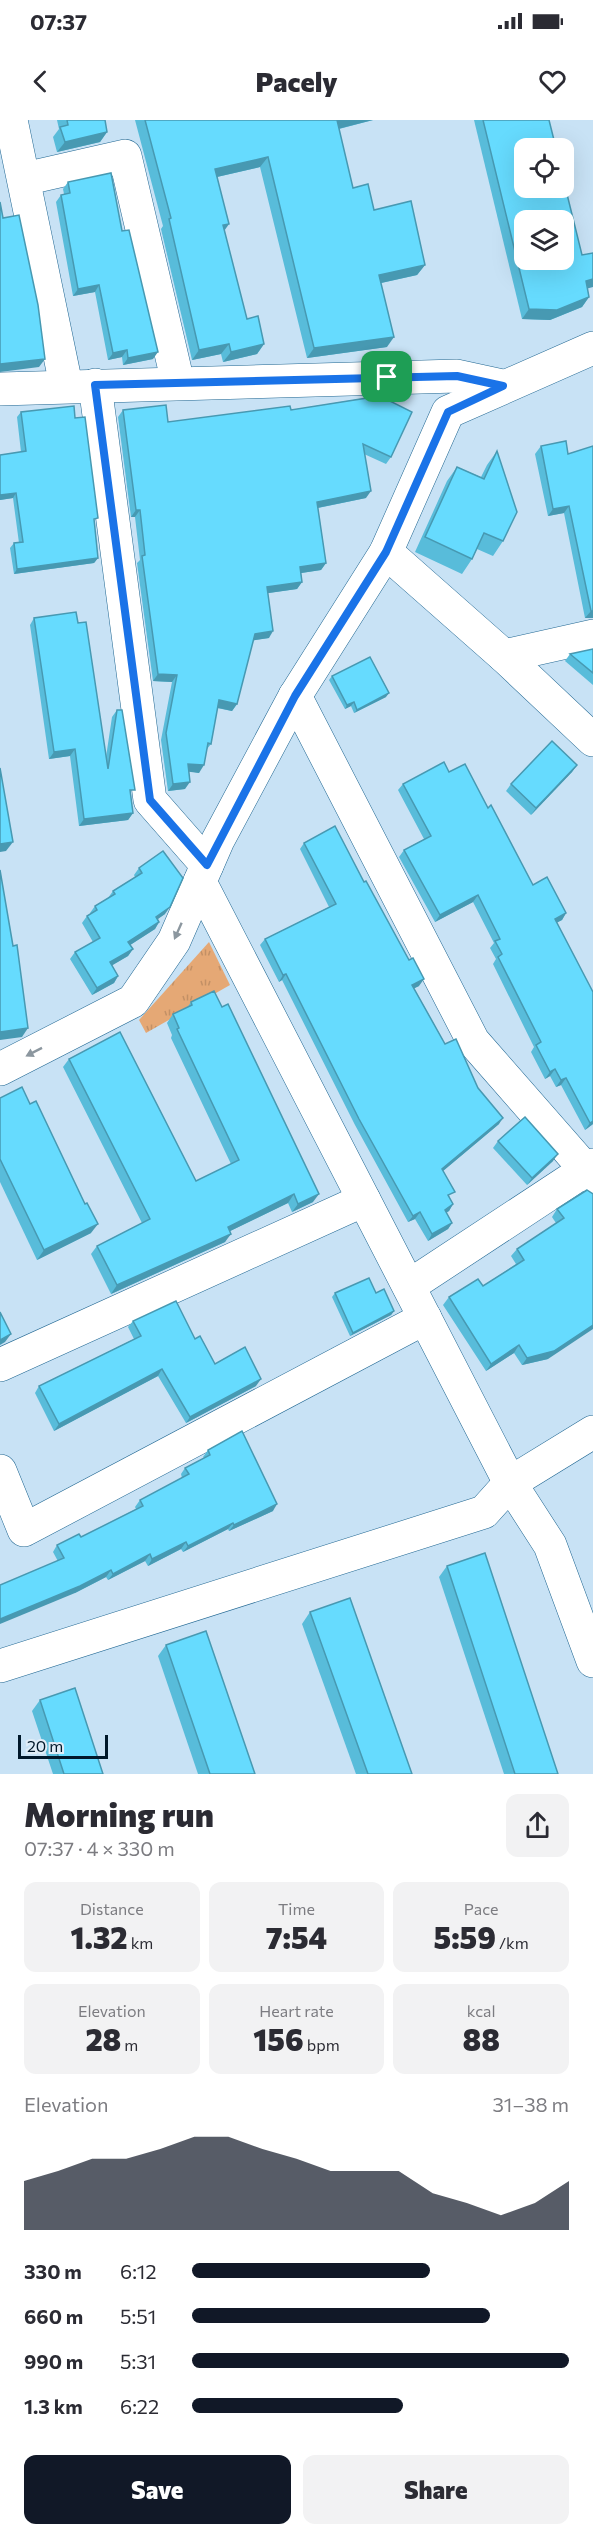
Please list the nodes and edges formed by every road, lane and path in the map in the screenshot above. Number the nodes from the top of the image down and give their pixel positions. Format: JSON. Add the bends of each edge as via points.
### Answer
{"nodes":[{"id":1,"x":11,"y":120,"type":"edge"},
{"id":2,"x":24,"y":179,"type":"junction"},
{"id":3,"x":593,"y":348,"type":"edge"},
{"id":4,"x":178,"y":383,"type":"junction"},
{"id":5,"x":81,"y":385,"type":"junction"},
{"id":6,"x":503,"y":386,"type":"junction"},
{"id":7,"x":0,"y":388,"type":"edge"},
{"id":8,"x":386,"y":552,"type":"junction"},
{"id":9,"x":593,"y":636,"type":"edge"},
{"id":10,"x":504,"y":656,"type":"junction"},
{"id":11,"x":295,"y":696,"type":"junction"},
{"id":12,"x":593,"y":740,"type":"edge"},
{"id":13,"x":204,"y":873,"type":"junction"},
{"id":14,"x":0,"y":1069,"type":"edge"},
{"id":15,"x":590,"y":1171,"type":"edge"},
{"id":16,"x":364,"y":1200,"type":"junction"},
{"id":17,"x":408,"y":1286,"type":"junction"},
{"id":18,"x":425,"y":1318,"type":"junction"},
{"id":19,"x":0,"y":1365,"type":"edge"},
{"id":20,"x":593,"y":1432,"type":"edge"},
{"id":21,"x":0,"y":1471,"type":"edge"},
{"id":22,"x":510,"y":1483,"type":"junction"},
{"id":23,"x":593,"y":1661,"type":"edge"},
{"id":24,"x":0,"y":1666,"type":"edge"}],
"edges":[{"from":1,"to":2,"type":"street"},
{"from":2,"to":4,"type":"street","via":[[125,156]]},
{"from":2,"to":5,"type":"street"},
{"from":3,"to":6,"type":"street"},
{"from":4,"to":5,"type":"street"},
{"from":4,"to":6,"type":"street","via":[[457,376]]},
{"from":5,"to":7,"type":"street"},
{"from":5,"to":13,"type":"street","via":[[150,800]]},
{"from":6,"to":8,"type":"street","via":[[448,412]]},
{"from":8,"to":10,"type":"street"},
{"from":8,"to":11,"type":"street"},
{"from":9,"to":10,"type":"street"},
{"from":10,"to":12,"type":"street"},
{"from":11,"to":13,"type":"street"},
{"from":11,"to":15,"type":"street","via":[[473,1041]]},
{"from":13,"to":14,"type":"street","one_way":true,"via":[[174,941],[133,1001]]},
{"from":13,"to":16,"type":"street"},
{"from":15,"to":17,"type":"street"},
{"from":16,"to":17,"type":"street"},
{"from":16,"to":19,"type":"street"},
{"from":17,"to":18,"type":"street"},
{"from":18,"to":21,"type":"street","via":[[24,1530]]},
{"from":18,"to":22,"type":"street"},
{"from":20,"to":22,"type":"street"},
{"from":22,"to":23,"type":"street","via":[[550,1545]]},
{"from":22,"to":24,"type":"street","via":[[484,1512]]}]}
